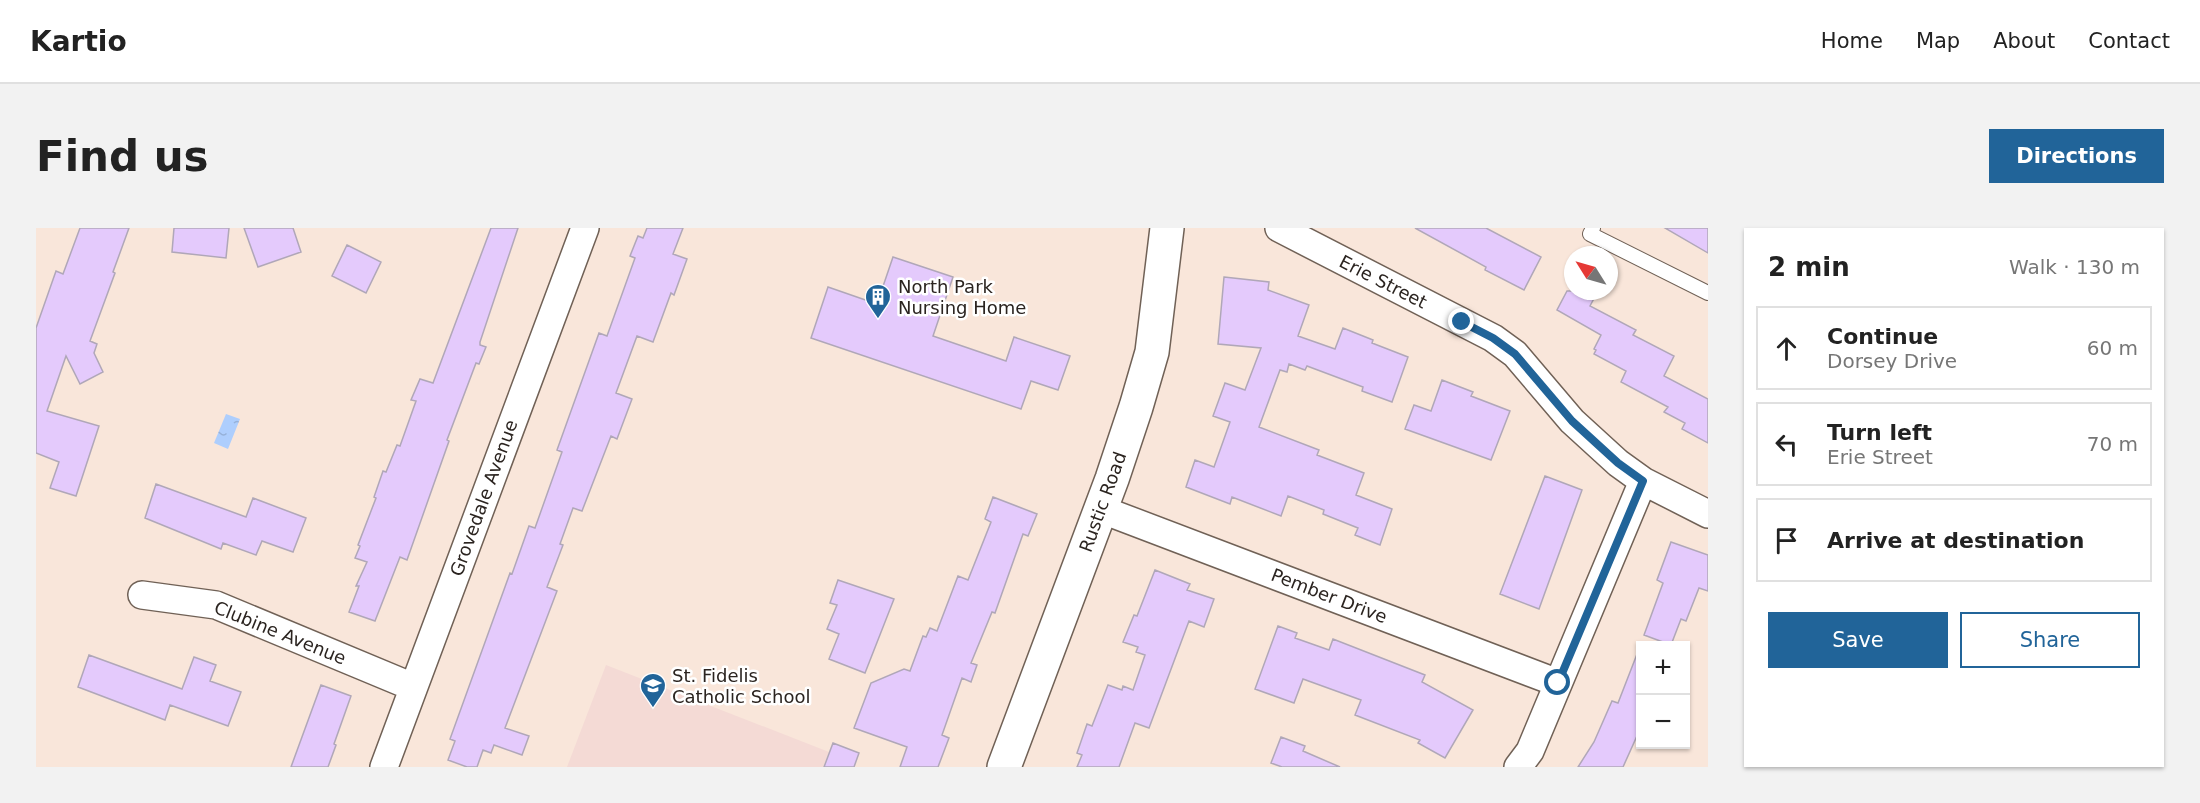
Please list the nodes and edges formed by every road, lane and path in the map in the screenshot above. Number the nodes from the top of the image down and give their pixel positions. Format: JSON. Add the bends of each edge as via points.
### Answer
{"nodes":[{"id":1,"x":585,"y":228,"type":"edge"},
{"id":2,"x":1167,"y":228,"type":"edge"},
{"id":3,"x":1279,"y":228,"type":"edge"},
{"id":4,"x":1593,"y":228,"type":"edge"},
{"id":5,"x":1708,"y":293,"type":"edge"},
{"id":6,"x":1643,"y":481,"type":"junction"},
{"id":7,"x":1100,"y":509,"type":"junction"},
{"id":8,"x":1708,"y":514,"type":"edge"},
{"id":9,"x":142,"y":595,"type":"dead end"},
{"id":10,"x":1558,"y":683,"type":"junction"},
{"id":11,"x":413,"y":687,"type":"junction"},
{"id":12,"x":384,"y":767,"type":"edge"},
{"id":13,"x":1004,"y":767,"type":"edge"},
{"id":14,"x":1518,"y":767,"type":"edge"}],
"edges":[{"from":1,"to":11,"type":"street","name":"Grovedale Avenue"},
{"from":2,"to":7,"type":"street","name":"Rustic Road","via":[[1152,352]]},
{"from":3,"to":6,"type":"street","name":"Erie Street","via":[[1493,338],[1515,354],[1572,421]]},
{"from":4,"to":5,"type":"lane","via":[[1590,234]]},
{"from":6,"to":8,"type":"street","name":"Erie Street"},
{"from":6,"to":10,"type":"street"},
{"from":7,"to":10,"type":"street","name":"Pember Drive"},
{"from":7,"to":13,"type":"street","name":"Rustic Road"},
{"from":9,"to":11,"type":"street","name":"Clubine Avenue","via":[[216,605]]},
{"from":10,"to":14,"type":"street","via":[[1530,751]]},
{"from":11,"to":12,"type":"street","name":"Grovedale Avenue"}]}
